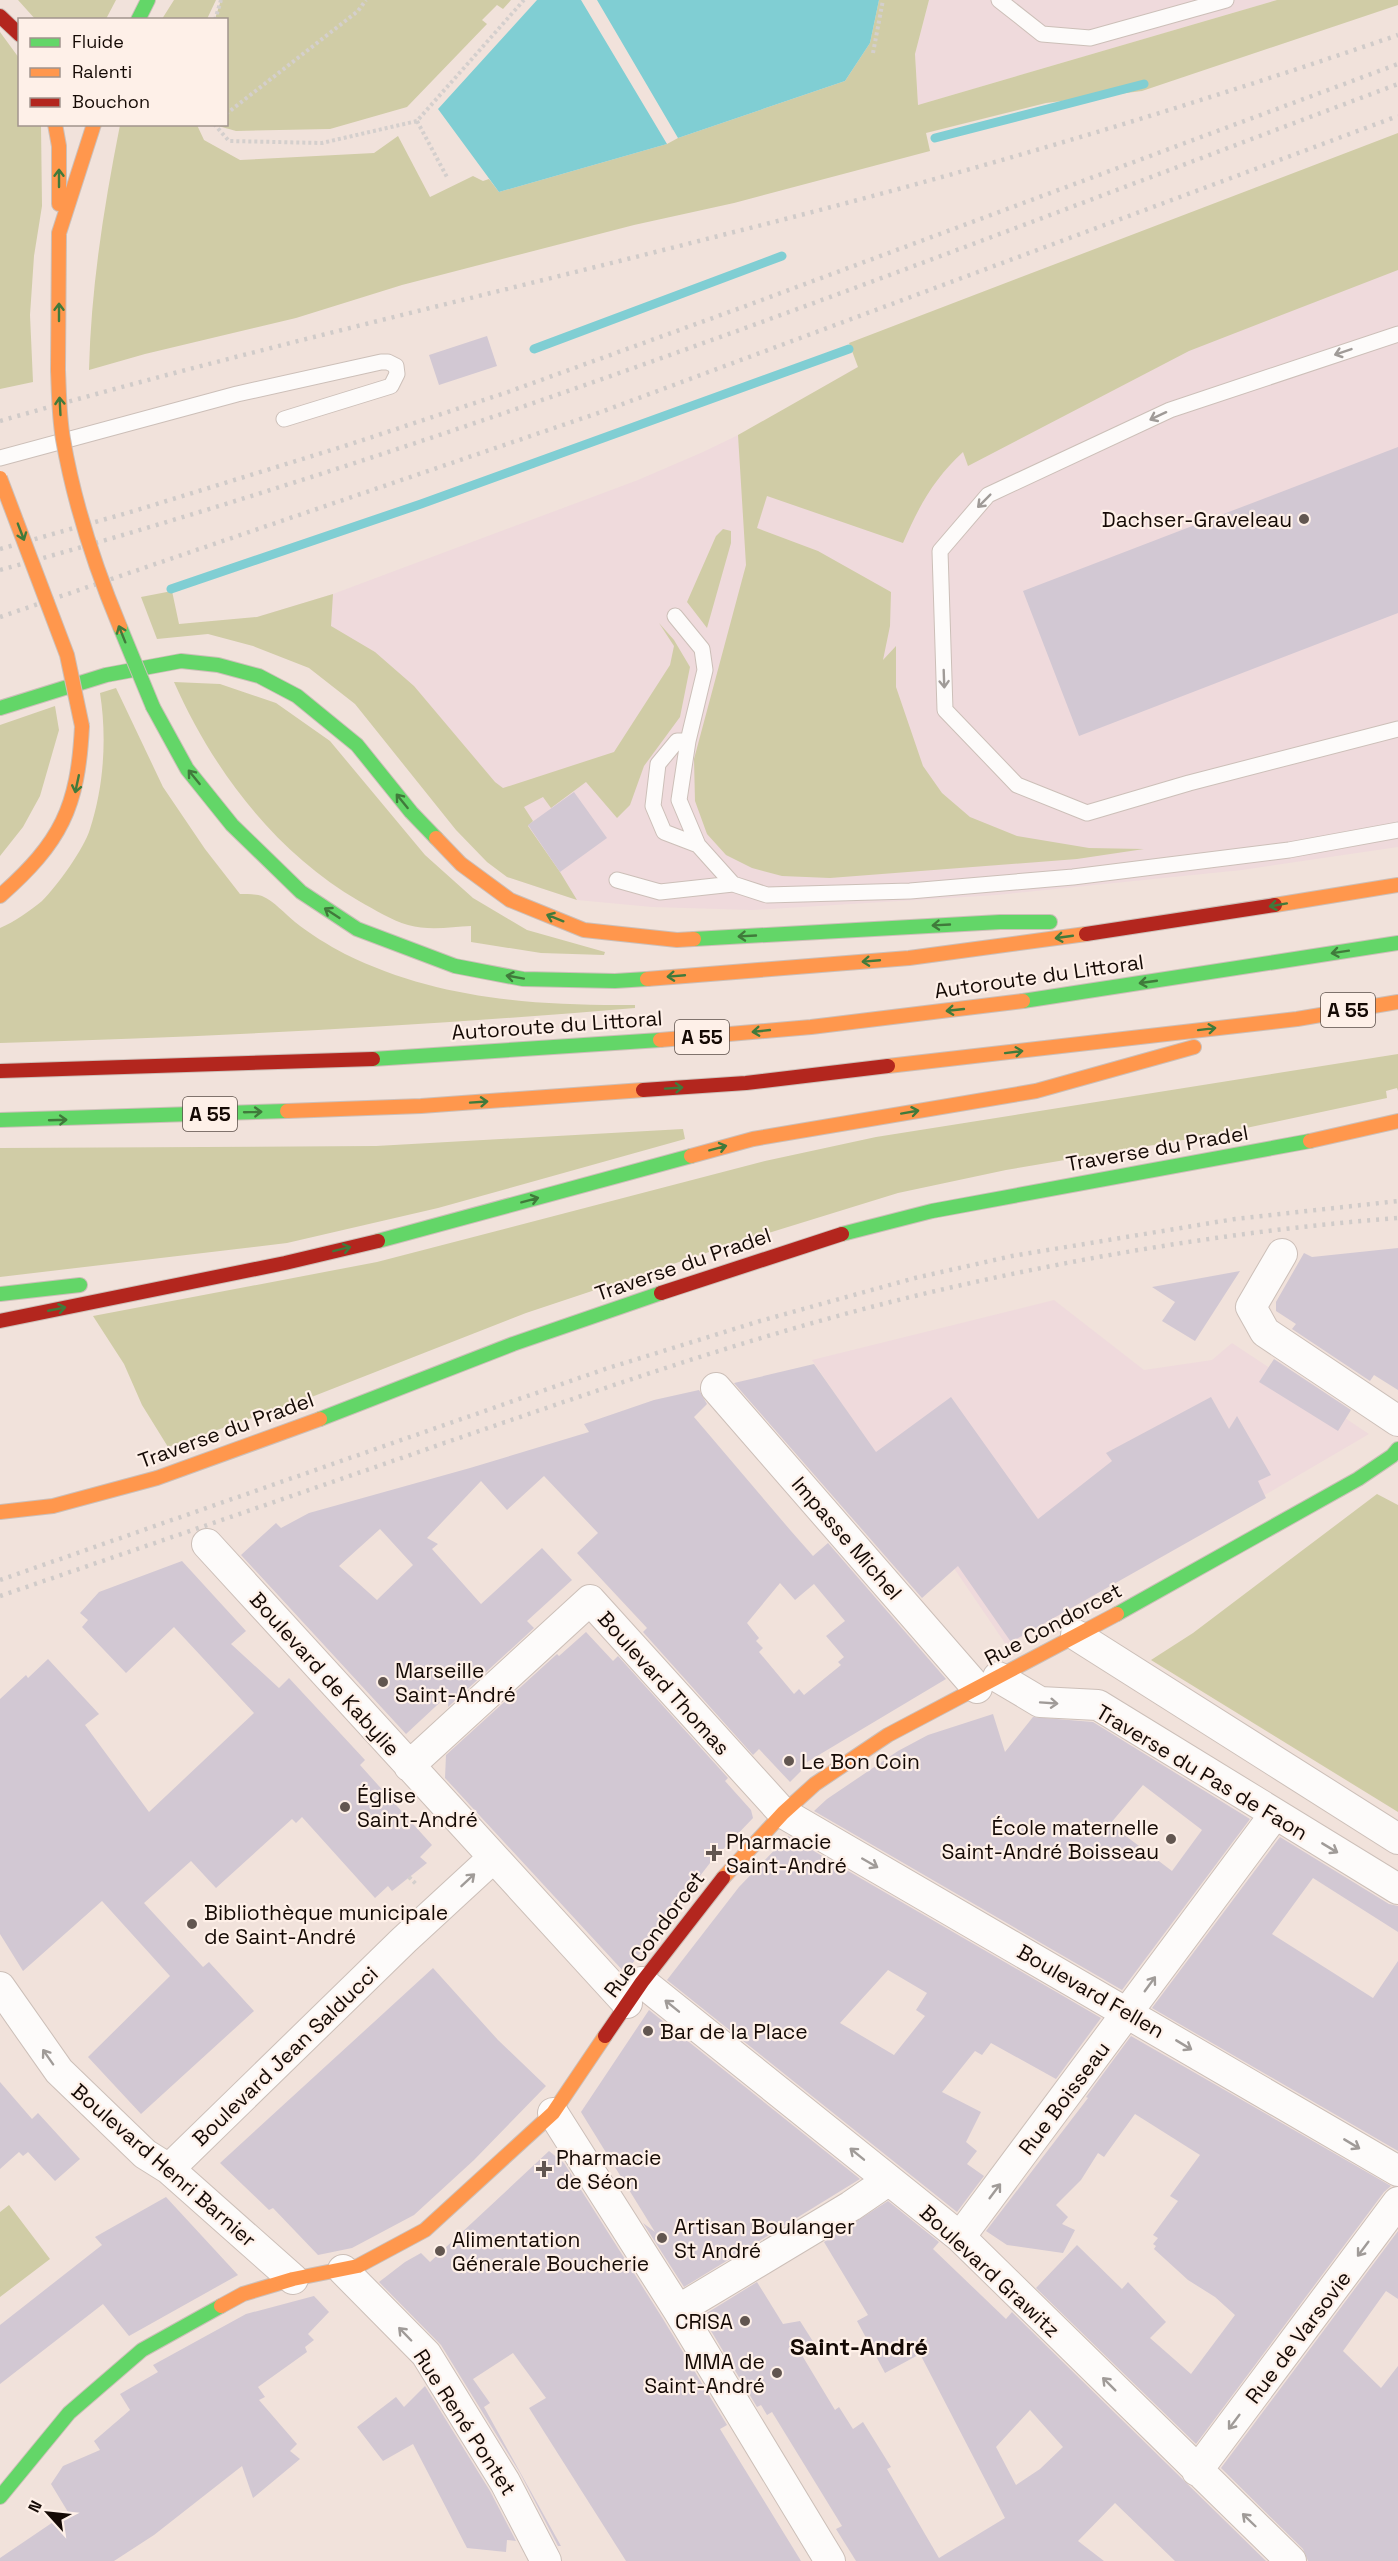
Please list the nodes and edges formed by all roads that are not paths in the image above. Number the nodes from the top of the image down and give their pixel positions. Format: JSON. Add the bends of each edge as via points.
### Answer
{"nodes":[{"id":1,"x":148,"y":0,"type":"edge"},
{"id":2,"x":999,"y":0,"type":"edge"},
{"id":3,"x":1226,"y":0,"type":"edge"},
{"id":4,"x":0,"y":16,"type":"edge"},
{"id":5,"x":139,"y":18,"type":"edge"},
{"id":6,"x":18,"y":33,"type":"edge"},
{"id":7,"x":55,"y":126,"type":"edge"},
{"id":8,"x":93,"y":126,"type":"edge"},
{"id":9,"x":59,"y":233,"type":"junction"},
{"id":10,"x":1398,"y":334,"type":"edge"},
{"id":11,"x":284,"y":419,"type":"dead end"},
{"id":12,"x":0,"y":458,"type":"edge"},
{"id":13,"x":0,"y":477,"type":"edge"},
{"id":14,"x":675,"y":616,"type":"dead end"},
{"id":15,"x":0,"y":708,"type":"edge"},
{"id":16,"x":1398,"y":729,"type":"edge"},
{"id":17,"x":688,"y":741,"type":"junction"},
{"id":18,"x":1398,"y":830,"type":"edge"},
{"id":19,"x":698,"y":845,"type":"junction"},
{"id":20,"x":617,"y":880,"type":"dead end"},
{"id":21,"x":733,"y":884,"type":"junction"},
{"id":22,"x":1398,"y":885,"type":"edge"},
{"id":23,"x":0,"y":896,"type":"edge"},
{"id":24,"x":1164,"y":924,"type":"junction"},
{"id":25,"x":1398,"y":943,"type":"edge"},
{"id":26,"x":1398,"y":1002,"type":"edge"},
{"id":27,"x":1297,"y":1019,"type":"junction"},
{"id":28,"x":0,"y":1071,"type":"edge"},
{"id":29,"x":0,"y":1119,"type":"edge"},
{"id":30,"x":1398,"y":1121,"type":"edge"},
{"id":31,"x":1282,"y":1254,"type":"dead end"},
{"id":32,"x":285,"y":1263,"type":"junction"},
{"id":33,"x":136,"y":1279,"type":"dead end"},
{"id":34,"x":90,"y":1284,"type":"dead end"},
{"id":35,"x":0,"y":1294,"type":"edge"},
{"id":36,"x":0,"y":1321,"type":"edge"},
{"id":37,"x":716,"y":1388,"type":"dead end"},
{"id":38,"x":1398,"y":1421,"type":"edge"},
{"id":39,"x":1398,"y":1449,"type":"edge"},
{"id":40,"x":0,"y":1512,"type":"edge"},
{"id":41,"x":207,"y":1544,"type":"dead end"},
{"id":42,"x":1076,"y":1635,"type":"junction"},
{"id":43,"x":987,"y":1682,"type":"junction"},
{"id":44,"x":409,"y":1766,"type":"junction"},
{"id":45,"x":783,"y":1813,"type":"junction"},
{"id":46,"x":1275,"y":1814,"type":"junction"},
{"id":47,"x":1398,"y":1839,"type":"edge"},
{"id":48,"x":493,"y":1858,"type":"junction"},
{"id":49,"x":1398,"y":1889,"type":"edge"},
{"id":50,"x":0,"y":1987,"type":"edge"},
{"id":51,"x":635,"y":1992,"type":"junction"},
{"id":52,"x":1129,"y":2013,"type":"junction"},
{"id":53,"x":554,"y":2113,"type":"junction"},
{"id":54,"x":169,"y":2169,"type":"junction"},
{"id":55,"x":1398,"y":2171,"type":"edge"},
{"id":56,"x":889,"y":2180,"type":"junction"},
{"id":57,"x":1398,"y":2202,"type":"edge"},
{"id":58,"x":960,"y":2237,"type":"junction"},
{"id":59,"x":343,"y":2270,"type":"junction"},
{"id":60,"x":293,"y":2279,"type":"junction"},
{"id":61,"x":678,"y":2310,"type":"junction"},
{"id":62,"x":1197,"y":2471,"type":"junction"},
{"id":63,"x":0,"y":2497,"type":"edge"},
{"id":64,"x":546,"y":2561,"type":"edge"},
{"id":65,"x":830,"y":2561,"type":"edge"},
{"id":66,"x":1291,"y":2561,"type":"edge"}],
"edges":[{"from":1,"to":5,"type":"main road"},
{"from":2,"to":3,"type":"lane","via":[[1042,34],[1090,38]]},
{"from":4,"to":6,"type":"main road"},
{"from":9,"to":7,"type":"main road","one_way":true},
{"from":8,"to":9,"type":"main road"},
{"from":24,"to":9,"type":"main road","one_way":true,"bridge":true,"via":[[909,958],[615,981],[523,979],[455,966],[357,929],[301,892],[232,825],[187,769],[153,707],[105,592],[73,489],[62,436],[58,370]]},
{"from":10,"to":16,"type":"lane","one_way":true,"via":[[1170,410],[988,495],[940,551],[945,710],[1017,785],[1087,813]]},
{"from":11,"to":12,"type":"lane","via":[[391,386],[396,366],[381,362],[237,394]]},
{"from":13,"to":23,"type":"main road","one_way":true,"bridge":true,"via":[[67,655],[82,726],[77,788],[64,821],[46,852]]},
{"from":14,"to":17,"type":"lane","via":[[702,650],[705,670]]},
{"from":24,"to":15,"type":"main road","one_way":true,"via":[[1000,922],[677,940],[584,930],[510,900],[461,864],[411,812],[357,745],[297,696],[259,676],[218,665],[181,661],[106,675]]},
{"from":17,"to":19,"type":"lane","via":[[679,800]]},
{"from":17,"to":19,"type":"lane","via":[[677,741],[658,764],[653,806],[664,832]]},
{"from":18,"to":21,"type":"lane","via":[[1289,850],[1073,877],[922,890],[767,895]]},
{"from":19,"to":21,"type":"lane"},
{"from":20,"to":21,"type":"lane","via":[[660,892]]},
{"from":22,"to":24,"type":"main road","one_way":true},
{"from":25,"to":28,"type":"main road","name":"Autoroute du Littoral","number":"A 55","one_way":true,"via":[[987,1006],[727,1035],[393,1058]]},
{"from":26,"to":27,"type":"main road","number":"A 55"},
{"from":29,"to":27,"type":"main road","number":"A 55","one_way":true,"via":[[421,1106],[746,1083]]},
{"from":32,"to":27,"type":"main road","one_way":true,"via":[[424,1230],[753,1139],[1036,1091]]},
{"from":30,"to":40,"type":"main road","name":"Traverse du Pradel","via":[[1278,1148],[932,1211],[849,1232],[513,1344],[157,1478],[53,1506]]},
{"from":31,"to":38,"type":"street","via":[[1251,1306],[1265,1332]]},
{"from":32,"to":33,"type":"main road"},
{"from":36,"to":32,"type":"main road","one_way":true},
{"from":34,"to":35,"type":"main road"},
{"from":37,"to":43,"type":"street","name":"Impasse Michel"},
{"from":39,"to":42,"type":"main road","name":"Rue Condorcet","via":[[1358,1479]]},
{"from":41,"to":44,"type":"street","name":"Boulevard de Kabylie"},
{"from":42,"to":43,"type":"main road","name":"Rue Condorcet"},
{"from":42,"to":47,"type":"street"},
{"from":43,"to":45,"type":"main road","name":"Rue Condorcet","via":[[888,1735],[815,1784]]},
{"from":43,"to":46,"type":"street","name":"Traverse du Pas de Faon","one_way":true,"via":[[1040,1702],[1098,1705]]},
{"from":44,"to":45,"type":"street","name":"Boulevard Thomas","via":[[590,1600]]},
{"from":44,"to":48,"type":"street","name":"Boulevard de Kabylie"},
{"from":45,"to":51,"type":"main road","name":"Rue Condorcet","via":[[725,1875]]},
{"from":45,"to":52,"type":"street","name":"Boulevard Fellen","one_way":true},
{"from":46,"to":49,"type":"street","name":"Traverse du Pas de Faon","one_way":true},
{"from":52,"to":46,"type":"street","name":"Rue Boisseau","one_way":true},
{"from":48,"to":51,"type":"street"},
{"from":54,"to":48,"type":"street","name":"Boulevard Jean Salducci","one_way":true},
{"from":54,"to":50,"type":"street","name":"Boulevard Henri Barnier","one_way":true,"via":[[145,2154],[58,2071]]},
{"from":51,"to":53,"type":"main road","name":"Rue Condorcet"},
{"from":56,"to":51,"type":"street","name":"Boulevard Grawitz","one_way":true},
{"from":52,"to":55,"type":"street","name":"Boulevard Fellen","one_way":true},
{"from":58,"to":52,"type":"street","name":"Rue Boisseau","one_way":true},
{"from":53,"to":59,"type":"main road","name":"Rue Condorcet","via":[[425,2230]]},
{"from":53,"to":61,"type":"street"},
{"from":54,"to":60,"type":"street","name":"Boulevard Henri Barnier"},
{"from":56,"to":58,"type":"street","name":"Boulevard Grawitz"},
{"from":56,"to":61,"type":"street"},
{"from":57,"to":62,"type":"street","name":"Rue de Varsovie","one_way":true},
{"from":62,"to":58,"type":"street","name":"Boulevard Grawitz","one_way":true},
{"from":59,"to":60,"type":"main road","name":"Rue Condorcet"},
{"from":64,"to":59,"type":"street","name":"Rue René Pontet","one_way":true,"via":[[505,2482],[426,2354]]},
{"from":60,"to":63,"type":"main road","name":"Rue Condorcet","via":[[243,2294],[142,2350],[69,2413]]},
{"from":61,"to":65,"type":"street"},
{"from":66,"to":62,"type":"street","name":"Boulevard Grawitz","one_way":true}]}
